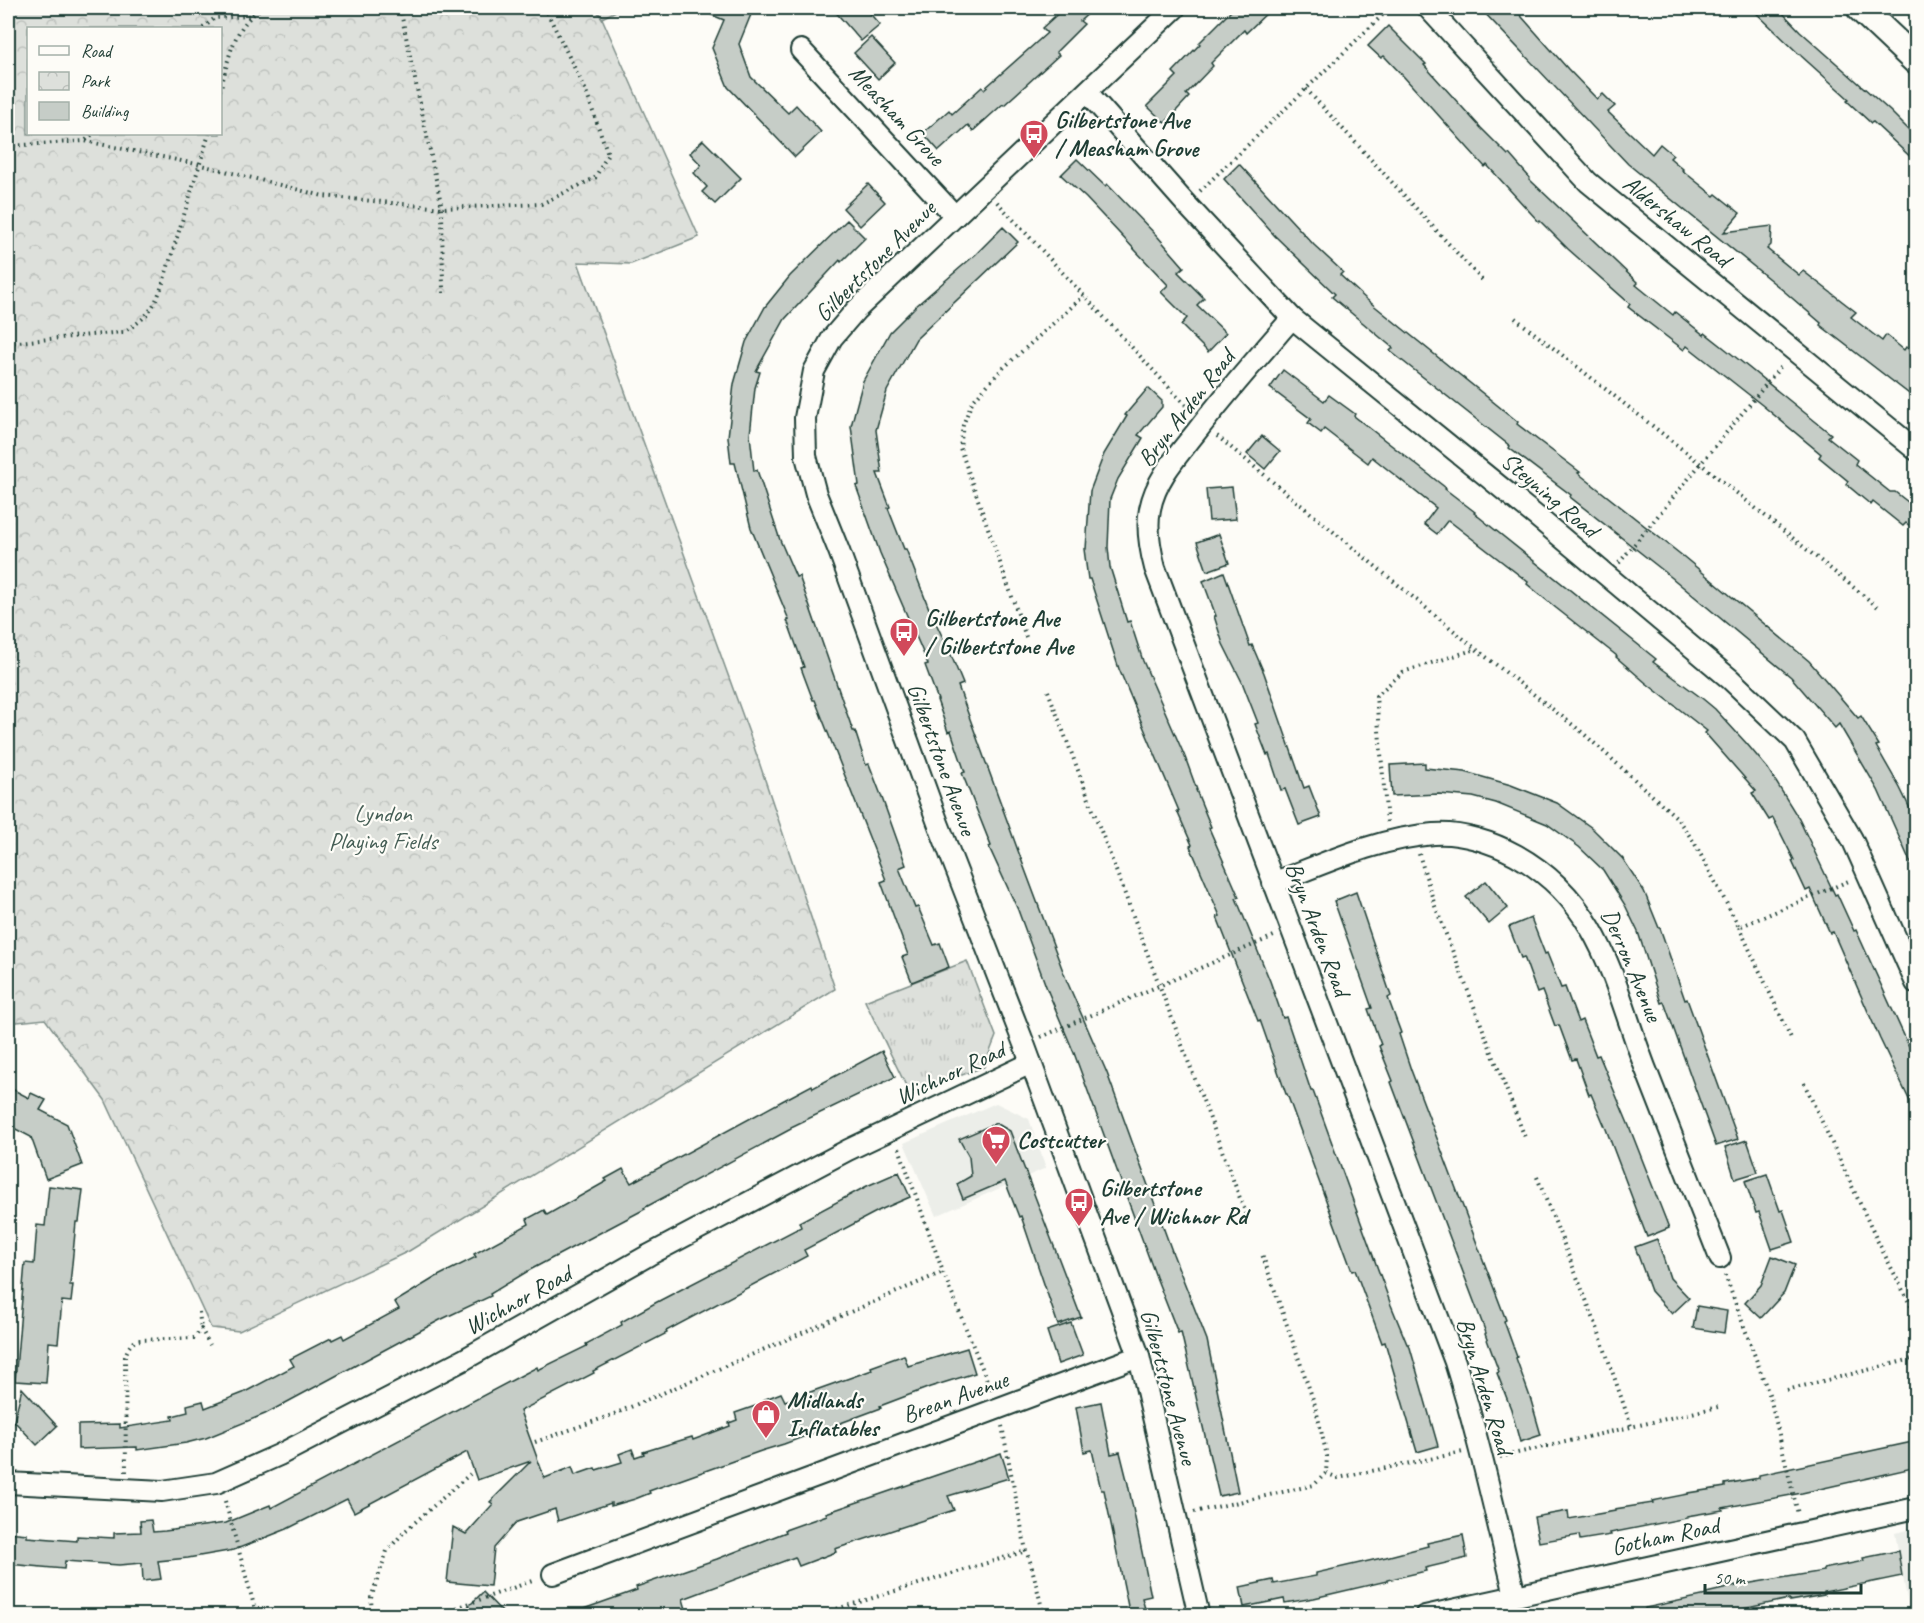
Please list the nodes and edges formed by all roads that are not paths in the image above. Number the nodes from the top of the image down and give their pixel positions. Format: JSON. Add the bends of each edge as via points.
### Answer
{"nodes":[{"id":1,"x":1428,"y":8,"type":"edge"},
{"id":2,"x":1860,"y":8,"type":"edge"},
{"id":3,"x":1170,"y":9,"type":"edge"},
{"id":4,"x":801,"y":50,"type":"dead end"},
{"id":5,"x":1917,"y":61,"type":"edge"},
{"id":6,"x":1087,"y":92,"type":"junction"},
{"id":7,"x":955,"y":216,"type":"junction"},
{"id":8,"x":1292,"y":318,"type":"junction"},
{"id":9,"x":1917,"y":450,"type":"edge"},
{"id":10,"x":1273,"y":883,"type":"junction"},
{"id":11,"x":1917,"y":983,"type":"edge"},
{"id":12,"x":1031,"y":1063,"type":"junction"},
{"id":13,"x":1720,"y":1257,"type":"road end"},
{"id":14,"x":1139,"y":1356,"type":"junction"},
{"id":15,"x":8,"y":1483,"type":"edge"},
{"id":16,"x":1917,"y":1508,"type":"edge"},
{"id":17,"x":553,"y":1574,"type":"road end"},
{"id":18,"x":1515,"y":1595,"type":"junction"},
{"id":19,"x":1199,"y":1616,"type":"edge"},
{"id":20,"x":1425,"y":1616,"type":"edge"}],
"edges":[{"from":1,"to":9,"type":"street","name":"Aldershaw Road","via":[[1588,182]]},
{"from":2,"to":5,"type":"street"},
{"from":3,"to":6,"type":"street","name":"Gilbertstone Avenue"},
{"from":4,"to":7,"type":"street","name":"Measham Grove"},
{"from":6,"to":7,"type":"street","name":"Gilbertstone Avenue"},
{"from":6,"to":8,"type":"street","name":"Steyning Road"},
{"from":7,"to":12,"type":"street","name":"Gilbertstone Avenue","via":[[832,338],[814,372],[805,418],[806,456],[816,494]]},
{"from":8,"to":10,"type":"street","name":"Bryn Arden Road","via":[[1171,464],[1156,489],[1150,510],[1149,543],[1155,568]]},
{"from":8,"to":11,"type":"street","name":"Steyning Road","via":[[1730,679],[1795,741],[1852,839]]},
{"from":10,"to":13,"type":"street","name":"Derron Avenue","via":[[1388,840],[1435,834],[1468,837],[1501,847],[1544,872],[1577,906],[1620,992]]},
{"from":10,"to":18,"type":"street","name":"Bryn Arden Road","via":[[1455,1362]]},
{"from":12,"to":14,"type":"street","name":"Gilbertstone Avenue"},
{"from":12,"to":15,"type":"street","name":"Wichnor Road","via":[[848,1150],[463,1360],[220,1482],[162,1491]]},
{"from":14,"to":17,"type":"street","name":"Brean Avenue"},
{"from":14,"to":19,"type":"street","name":"Gilbertstone Avenue"},
{"from":16,"to":18,"type":"street","name":"Gotham Road"},
{"from":18,"to":20,"type":"street","name":"Gotham Road"}]}
